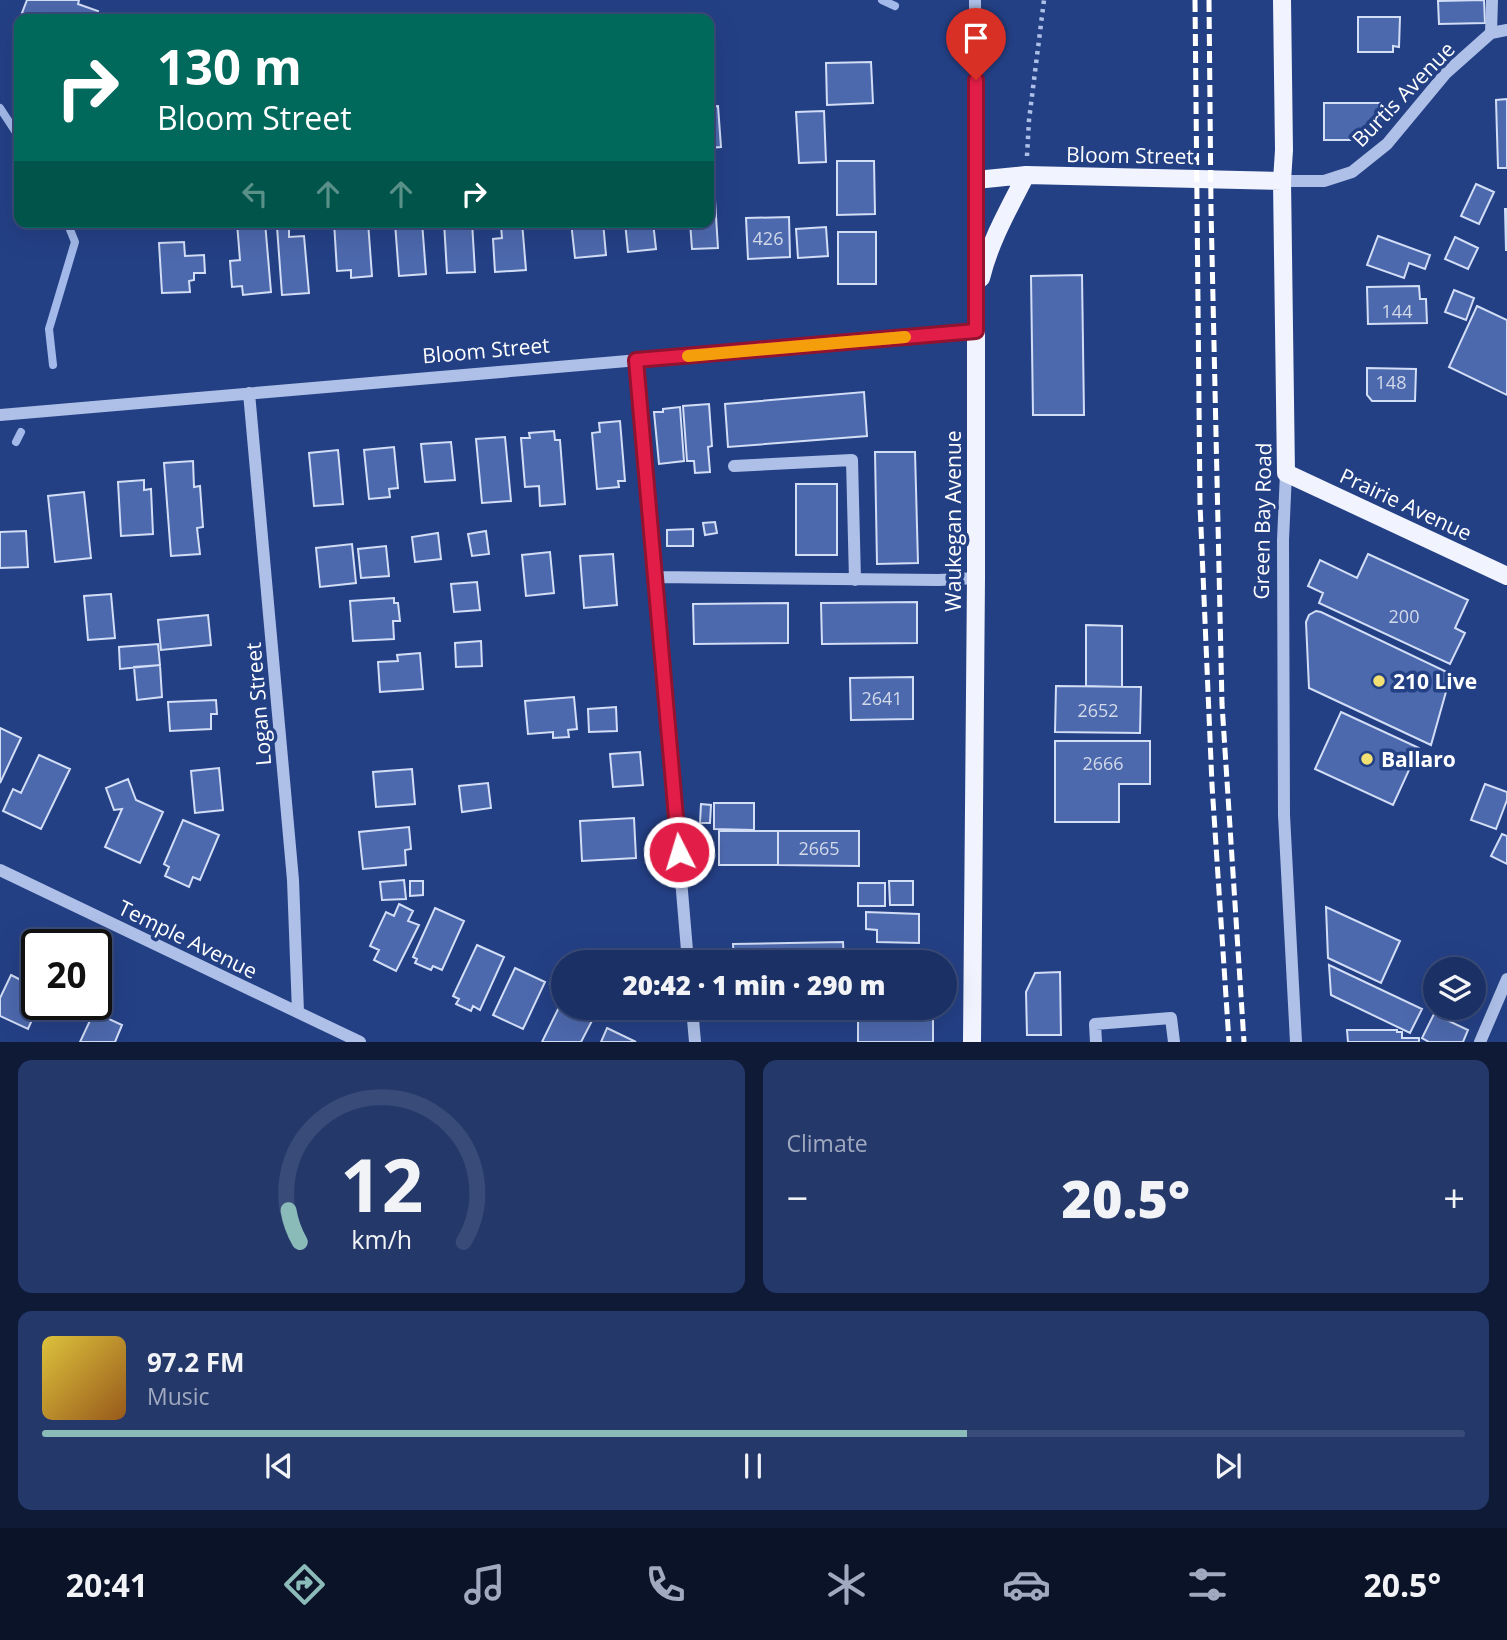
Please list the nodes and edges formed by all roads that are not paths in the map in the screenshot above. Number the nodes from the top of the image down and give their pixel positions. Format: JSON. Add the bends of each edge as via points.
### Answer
{"nodes":[{"id":1,"x":975,"y":0,"type":"edge"},
{"id":2,"x":1282,"y":0,"type":"edge"},
{"id":3,"x":1492,"y":0,"type":"edge"},
{"id":4,"x":1507,"y":30,"type":"edge"},
{"id":5,"x":1491,"y":33,"type":"junction"},
{"id":6,"x":1026,"y":175,"type":"junction"},
{"id":7,"x":976,"y":180,"type":"junction"},
{"id":8,"x":1282,"y":181,"type":"junction"},
{"id":9,"x":976,"y":299,"type":"junction"},
{"id":10,"x":976,"y":331,"type":"junction"},
{"id":11,"x":636,"y":360,"type":"junction"},
{"id":12,"x":250,"y":393,"type":"junction"},
{"id":13,"x":0,"y":415,"type":"edge"},
{"id":14,"x":734,"y":466,"type":"dead end"},
{"id":15,"x":1286,"y":473,"type":"junction"},
{"id":16,"x":1507,"y":576,"type":"edge"},
{"id":17,"x":655,"y":577,"type":"junction"},
{"id":18,"x":976,"y":578,"type":"junction"},
{"id":19,"x":855,"y":580,"type":"junction"},
{"id":20,"x":0,"y":870,"type":"edge"},
{"id":21,"x":687,"y":950,"type":"edge"},
{"id":22,"x":1507,"y":979,"type":"edge"},
{"id":23,"x":298,"y":1012,"type":"junction"},
{"id":24,"x":693,"y":1020,"type":"edge"},
{"id":25,"x":360,"y":1041,"type":"edge"},
{"id":26,"x":695,"y":1041,"type":"edge"},
{"id":27,"x":972,"y":1041,"type":"edge"},
{"id":28,"x":1096,"y":1041,"type":"edge"},
{"id":29,"x":1174,"y":1041,"type":"edge"},
{"id":30,"x":1296,"y":1041,"type":"edge"},
{"id":31,"x":1480,"y":1041,"type":"edge"}],
"edges":[{"from":1,"to":7,"type":"street","name":"Waukegan Avenue"},
{"from":2,"to":8,"type":"main road","name":"Green Bay Road"},
{"from":3,"to":5,"type":"street"},
{"from":4,"to":5,"type":"street"},
{"from":5,"to":8,"type":"street","name":"Burtis Avenue","via":[[1446,73],[1387,144],[1352,172],[1324,181]]},
{"from":6,"to":7,"type":"main road","name":"Bloom Street"},
{"from":6,"to":8,"type":"main road","name":"Bloom Street"},
{"from":6,"to":9,"type":"main road","via":[[998,229]]},
{"from":7,"to":9,"type":"main road","name":"Waukegan Avenue"},
{"from":8,"to":15,"type":"main road","name":"Green Bay Road"},
{"from":9,"to":10,"type":"main road","name":"Waukegan Avenue"},
{"from":10,"to":11,"type":"street","name":"Bloom Street"},
{"from":10,"to":18,"type":"main road","name":"Waukegan Avenue"},
{"from":11,"to":12,"type":"street","name":"Bloom Street"},
{"from":11,"to":17,"type":"street"},
{"from":12,"to":13,"type":"street","name":"Bloom Street"},
{"from":12,"to":23,"type":"street","name":"Logan Street","via":[[293,880]]},
{"from":14,"to":19,"type":"street","via":[[852,460]]},
{"from":15,"to":16,"type":"main road","name":"Prairie Avenue"},
{"from":15,"to":30,"type":"street","name":"Green Bay Road","via":[[1284,815]]},
{"from":17,"to":19,"type":"street"},
{"from":17,"to":21,"type":"street"},
{"from":18,"to":19,"type":"street"},
{"from":18,"to":27,"type":"main road","name":"Waukegan Avenue"},
{"from":20,"to":23,"type":"street","name":"Temple Avenue"},
{"from":22,"to":31,"type":"street"},
{"from":23,"to":25,"type":"street","name":"Temple Avenue"},
{"from":24,"to":26,"type":"street"},
{"from":28,"to":29,"type":"street","via":[[1095,1024],[1171,1018]]}]}
